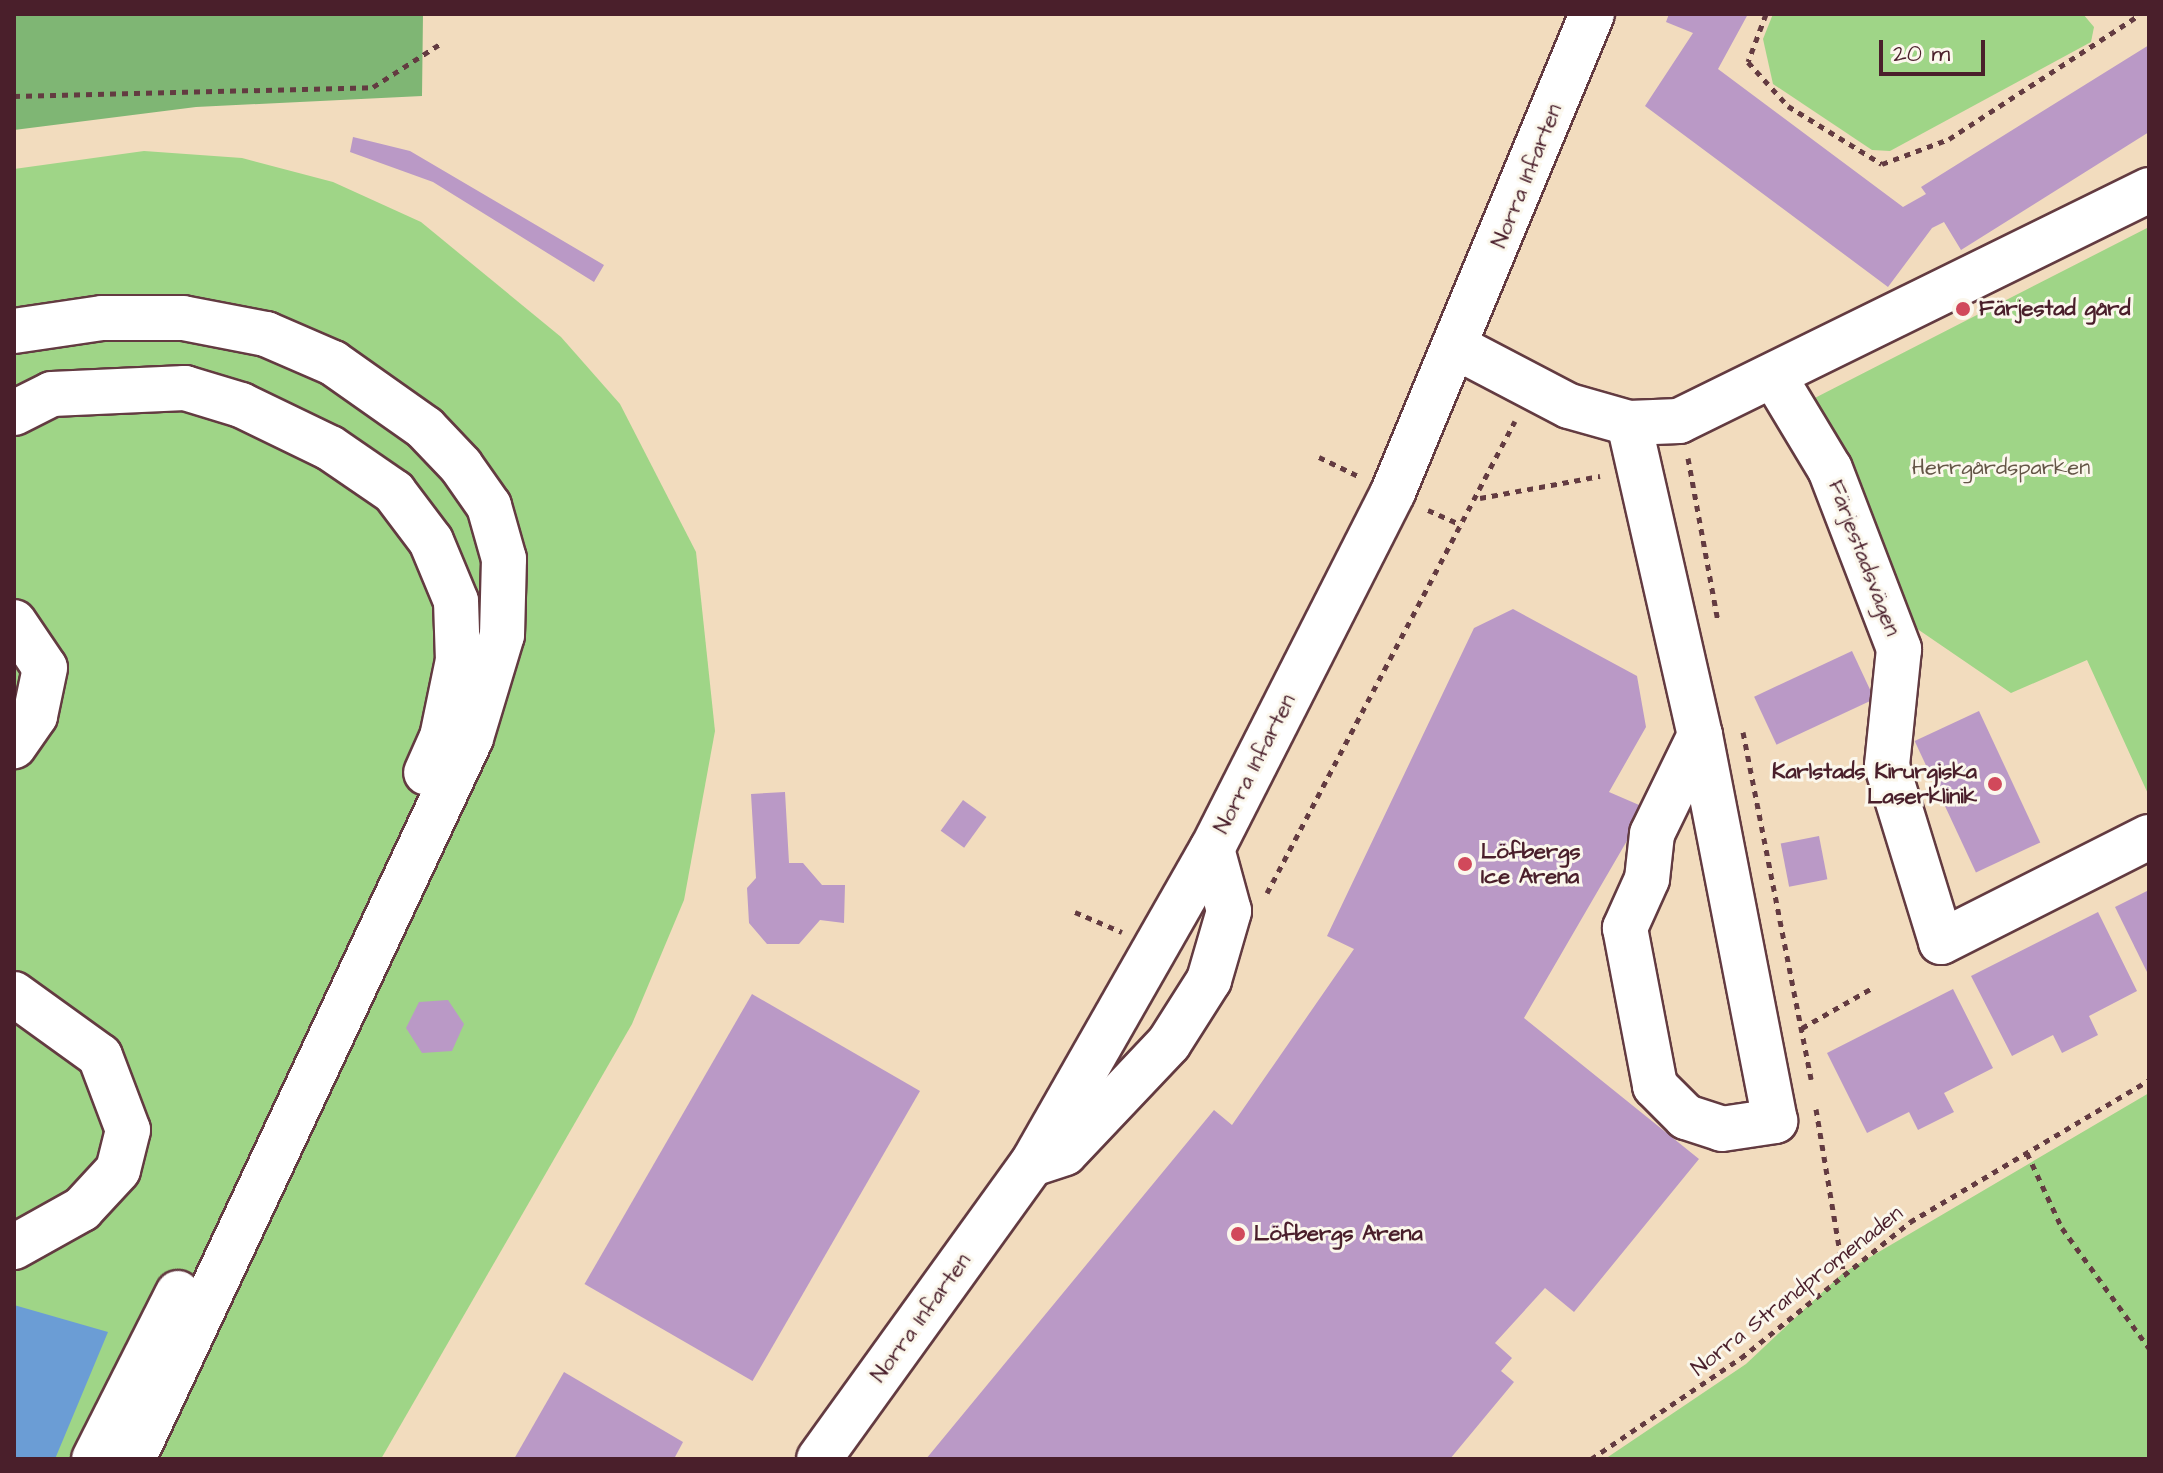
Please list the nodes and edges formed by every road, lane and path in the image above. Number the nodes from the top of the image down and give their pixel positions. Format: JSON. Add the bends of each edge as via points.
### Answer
{"nodes":[{"id":1,"x":1592,"y":14,"type":"edge"},
{"id":2,"x":1766,"y":14,"type":"edge"},
{"id":3,"x":2138,"y":16,"type":"edge"},
{"id":4,"x":443,"y":42,"type":"dead end"},
{"id":5,"x":14,"y":96,"type":"edge"},
{"id":6,"x":2149,"y":190,"type":"edge"},
{"id":7,"x":14,"y":331,"type":"edge"},
{"id":8,"x":1458,"y":348,"type":"junction"},
{"id":9,"x":1775,"y":378,"type":"junction"},
{"id":10,"x":14,"y":413,"type":"edge"},
{"id":11,"x":1629,"y":423,"type":"junction"},
{"id":12,"x":1319,"y":457,"type":"dead end"},
{"id":13,"x":1688,"y":461,"type":"dead end"},
{"id":14,"x":1642,"y":468,"type":"junction"},
{"id":15,"x":1359,"y":477,"type":"dead end"},
{"id":16,"x":1479,"y":499,"type":"dead end"},
{"id":17,"x":1427,"y":509,"type":"dead end"},
{"id":18,"x":1461,"y":525,"type":"dead end"},
{"id":19,"x":14,"y":622,"type":"edge"},
{"id":20,"x":1700,"y":735,"type":"junction"},
{"id":21,"x":14,"y":746,"type":"edge"},
{"id":22,"x":2149,"y":837,"type":"edge"},
{"id":23,"x":1212,"y":849,"type":"junction"},
{"id":24,"x":1872,"y":988,"type":"dead end"},
{"id":25,"x":14,"y":994,"type":"edge"},
{"id":26,"x":1802,"y":1028,"type":"dead end"},
{"id":27,"x":2149,"y":1080,"type":"edge"},
{"id":28,"x":2027,"y":1153,"type":"junction"},
{"id":29,"x":1032,"y":1164,"type":"junction"},
{"id":30,"x":14,"y":1247,"type":"edge"},
{"id":31,"x":2149,"y":1348,"type":"edge"},
{"id":32,"x":94,"y":1459,"type":"edge"},
{"id":33,"x":133,"y":1459,"type":"edge"},
{"id":34,"x":819,"y":1459,"type":"edge"},
{"id":35,"x":1591,"y":1459,"type":"edge"}],
"edges":[{"from":1,"to":8,"type":"street","name":"Norra Infarten"},
{"from":2,"to":3,"type":"path","via":[[1748,62],[1788,106],[1882,164],[1949,139]]},
{"from":4,"to":5,"type":"path","via":[[373,87]]},
{"from":6,"to":9,"type":"street"},
{"from":7,"to":33,"type":"street","via":[[102,318],[183,318],[266,334],[333,363],[425,428],[461,466],[489,506],[504,559],[502,635],[471,738]]},
{"from":8,"to":11,"type":"street","via":[[1569,406]]},
{"from":8,"to":23,"type":"street","name":"Norra Infarten"},
{"from":9,"to":11,"type":"street","via":[[1679,421]]},
{"from":9,"to":22,"type":"street","name":"Färjestadsvägen","via":[[1830,469],[1899,649],[1887,766],[1941,942]]},
{"from":10,"to":32,"type":"street","via":[[52,394],[185,388],[241,405],[330,448],[394,492],[431,541],[456,601],[458,660],[442,737],[326,994]]},
{"from":11,"to":14,"type":"street"},
{"from":12,"to":15,"type":"path"},
{"from":13,"to":14,"type":"path"},
{"from":14,"to":16,"type":"path"},
{"from":14,"to":20,"type":"street"},
{"from":17,"to":18,"type":"path"},
{"from":19,"to":21,"type":"street","via":[[45,668],[35,716]]},
{"from":20,"to":20,"type":"street","via":[[1652,834],[1647,879],[1625,928],[1655,1086],[1686,1117],[1722,1129],[1775,1121]]},
{"from":23,"to":29,"type":"street","name":"Norra Infarten"},
{"from":23,"to":29,"type":"street","via":[[1229,911],[1209,980],[1169,1043],[1065,1153]]},
{"from":24,"to":26,"type":"path"},
{"from":25,"to":30,"type":"street","via":[[100,1056],[128,1130],[118,1170],[82,1209]]},
{"from":27,"to":28,"type":"path","name":"Norra Strandpromenaden"},
{"from":28,"to":31,"type":"path","via":[[2062,1228]]},
{"from":28,"to":35,"type":"path","name":"Norra Strandpromenaden","via":[[1889,1237],[1741,1358]]},
{"from":29,"to":34,"type":"street","name":"Norra Infarten"}]}
